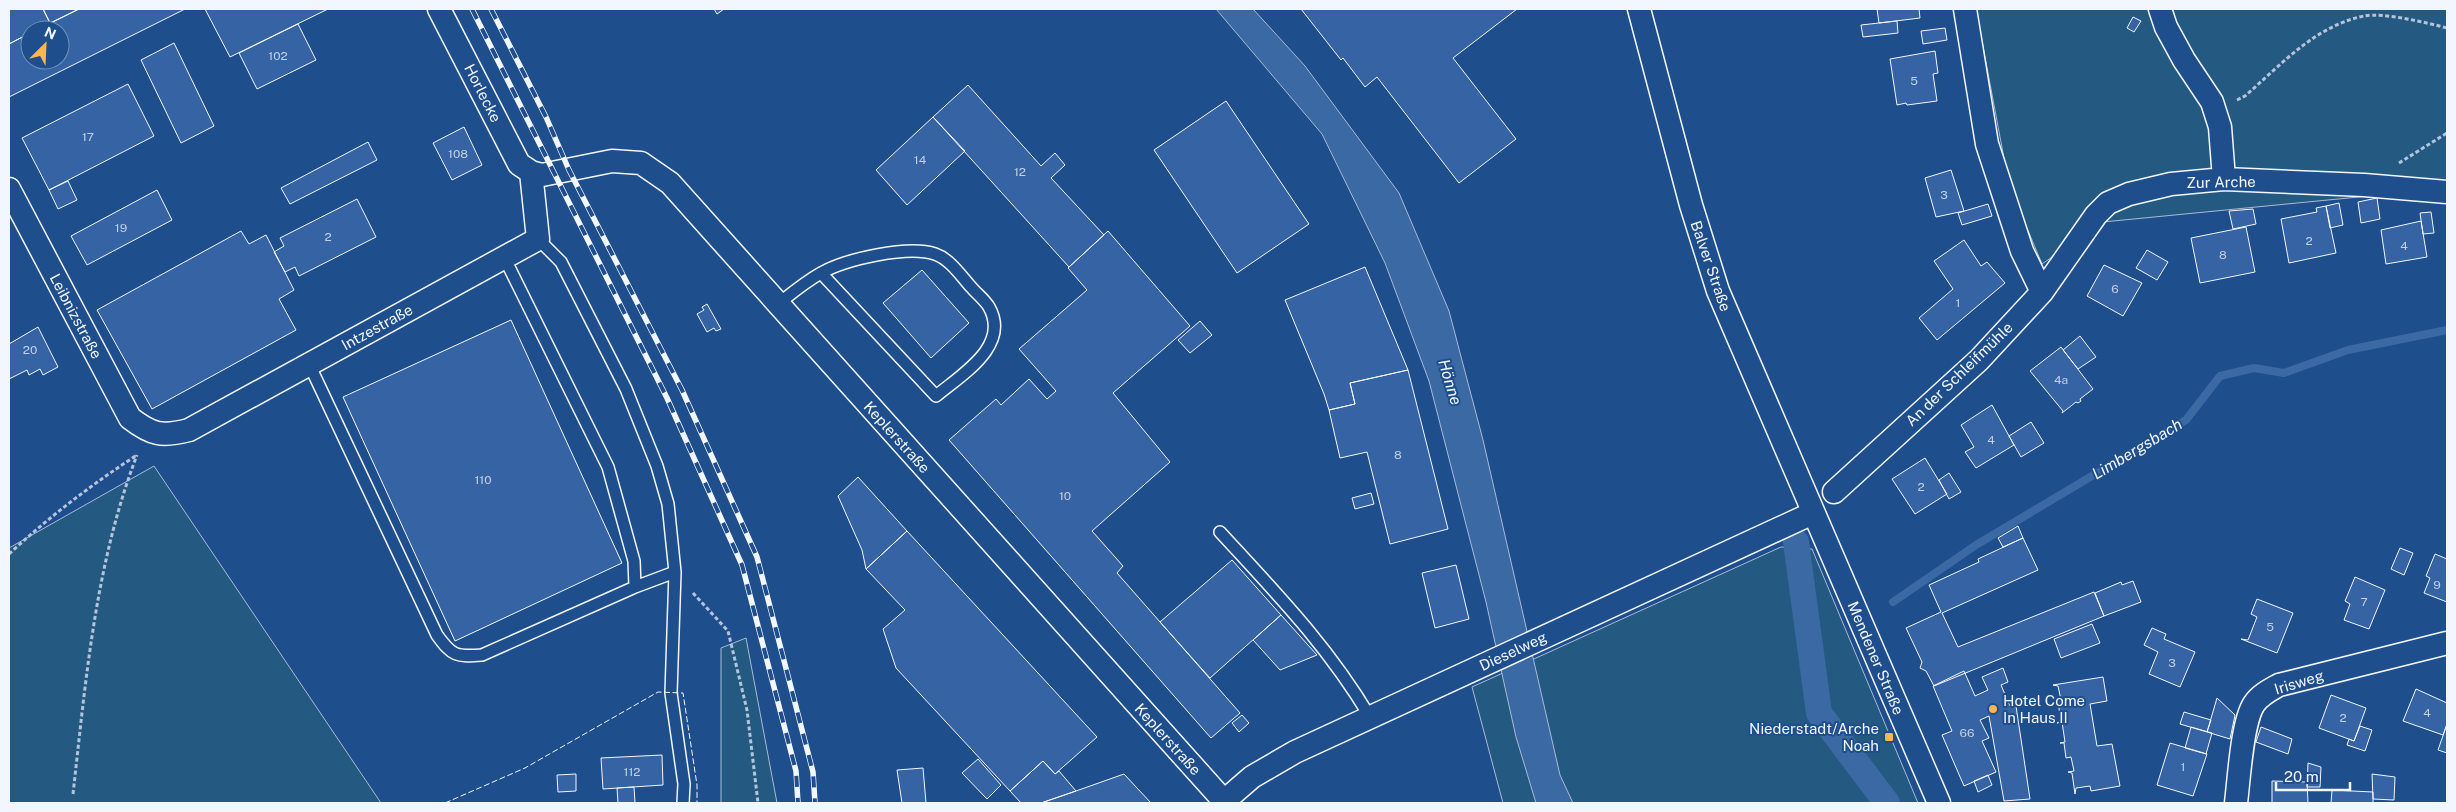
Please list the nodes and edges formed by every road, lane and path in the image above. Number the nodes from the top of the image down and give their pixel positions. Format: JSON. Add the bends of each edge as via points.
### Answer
{"nodes":[{"id":1,"x":439,"y":9,"type":"edge"},
{"id":2,"x":1639,"y":9,"type":"edge"},
{"id":3,"x":1965,"y":9,"type":"edge"},
{"id":4,"x":2160,"y":9,"type":"edge"},
{"id":5,"x":2447,"y":28,"type":"edge"},
{"id":6,"x":2215,"y":111,"type":"junction"},
{"id":7,"x":2447,"y":133,"type":"edge"},
{"id":8,"x":2398,"y":164,"type":"dead end"},
{"id":9,"x":532,"y":172,"type":"junction"},
{"id":10,"x":2224,"y":179,"type":"junction"},
{"id":11,"x":9,"y":189,"type":"edge"},
{"id":12,"x":2447,"y":192,"type":"edge"},
{"id":13,"x":538,"y":238,"type":"junction"},
{"id":14,"x":504,"y":257,"type":"junction"},
{"id":15,"x":821,"y":273,"type":"junction"},
{"id":16,"x":2042,"y":292,"type":"junction"},
{"id":17,"x":778,"y":304,"type":"junction"},
{"id":18,"x":309,"y":364,"type":"junction"},
{"id":19,"x":162,"y":434,"type":"junction"},
{"id":20,"x":137,"y":455,"type":"junction"},
{"id":21,"x":1834,"y":492,"type":"dead end"},
{"id":22,"x":1813,"y":513,"type":"junction"},
{"id":23,"x":1220,"y":532,"type":"dead end"},
{"id":24,"x":9,"y":554,"type":"edge"},
{"id":25,"x":675,"y":572,"type":"junction"},
{"id":26,"x":635,"y":587,"type":"junction"},
{"id":27,"x":2447,"y":643,"type":"edge"},
{"id":28,"x":1370,"y":717,"type":"junction"},
{"id":29,"x":73,"y":794,"type":"dead end"},
{"id":30,"x":1222,"y":802,"type":"edge"},
{"id":31,"x":683,"y":803,"type":"edge"},
{"id":32,"x":758,"y":803,"type":"edge"},
{"id":33,"x":1939,"y":803,"type":"edge"},
{"id":34,"x":2236,"y":803,"type":"edge"}],
"edges":[{"from":1,"to":9,"type":"street","name":"Horlecke","via":[[519,164]]},
{"from":2,"to":22,"type":"street","name":"Balver Straße","via":[[1691,204],[1718,291]]},
{"from":3,"to":16,"type":"street","via":[[1986,144],[2022,251]]},
{"from":4,"to":6,"type":"street","via":[[2180,52]]},
{"from":5,"to":6,"type":"path","via":[[2416,20],[2366,16],[2328,28],[2301,45],[2245,96]]},
{"from":6,"to":10,"type":"street","via":[[2220,127]]},
{"from":7,"to":8,"type":"path"},
{"from":9,"to":13,"type":"street"},
{"from":9,"to":17,"type":"street","name":"Keplerstraße","via":[[554,174],[612,161],[641,163],[670,183]]},
{"from":10,"to":12,"type":"street","name":"Zur Arche"},
{"from":10,"to":16,"type":"street","name":"Zur Arche","via":[[2171,184],[2129,194],[2108,203]]},
{"from":11,"to":19,"type":"street","name":"Leibnizstraße","via":[[130,418]]},
{"from":13,"to":14,"type":"street","name":"Intzestraße"},
{"from":13,"to":25,"type":"lane","via":[[561,262],[626,389],[657,466],[668,504]]},
{"from":14,"to":18,"type":"street","name":"Intzestraße"},
{"from":14,"to":26,"type":"lane","via":[[608,467],[634,561]]},
{"from":15,"to":15,"type":"lane","via":[[843,264],[885,255],[920,251],[937,255],[950,264],[989,307],[994,323],[992,340],[982,358],[936,396]]},
{"from":15,"to":17,"type":"lane"},
{"from":16,"to":21,"type":"street","name":"An der Schleifmühle","via":[[1979,360]]},
{"from":17,"to":30,"type":"street","name":"Keplerstraße"},
{"from":18,"to":19,"type":"street","name":"Intzestraße","via":[[189,430]]},
{"from":18,"to":26,"type":"lane","via":[[437,635],[449,651],[465,656],[482,656]]},
{"from":19,"to":20,"type":"path"},
{"from":20,"to":24,"type":"path","via":[[65,504]]},
{"from":20,"to":29,"type":"path","via":[[122,494],[92,627]]},
{"from":22,"to":28,"type":"street","name":"Dieselweg"},
{"from":22,"to":33,"type":"street","name":"Mendener Straße"},
{"from":23,"to":28,"type":"lane","via":[[1310,630],[1346,676]]},
{"from":25,"to":26,"type":"lane"},
{"from":25,"to":31,"type":"lane","via":[[671,693],[684,784]]},
{"from":25,"to":32,"type":"path","via":[[728,631],[746,710]]},
{"from":27,"to":34,"type":"street","name":"Irisweg","via":[[2279,685],[2265,693],[2254,704],[2248,720]]},
{"from":28,"to":30,"type":"street","name":"Dieselweg","via":[[1295,752],[1252,777]]}]}
